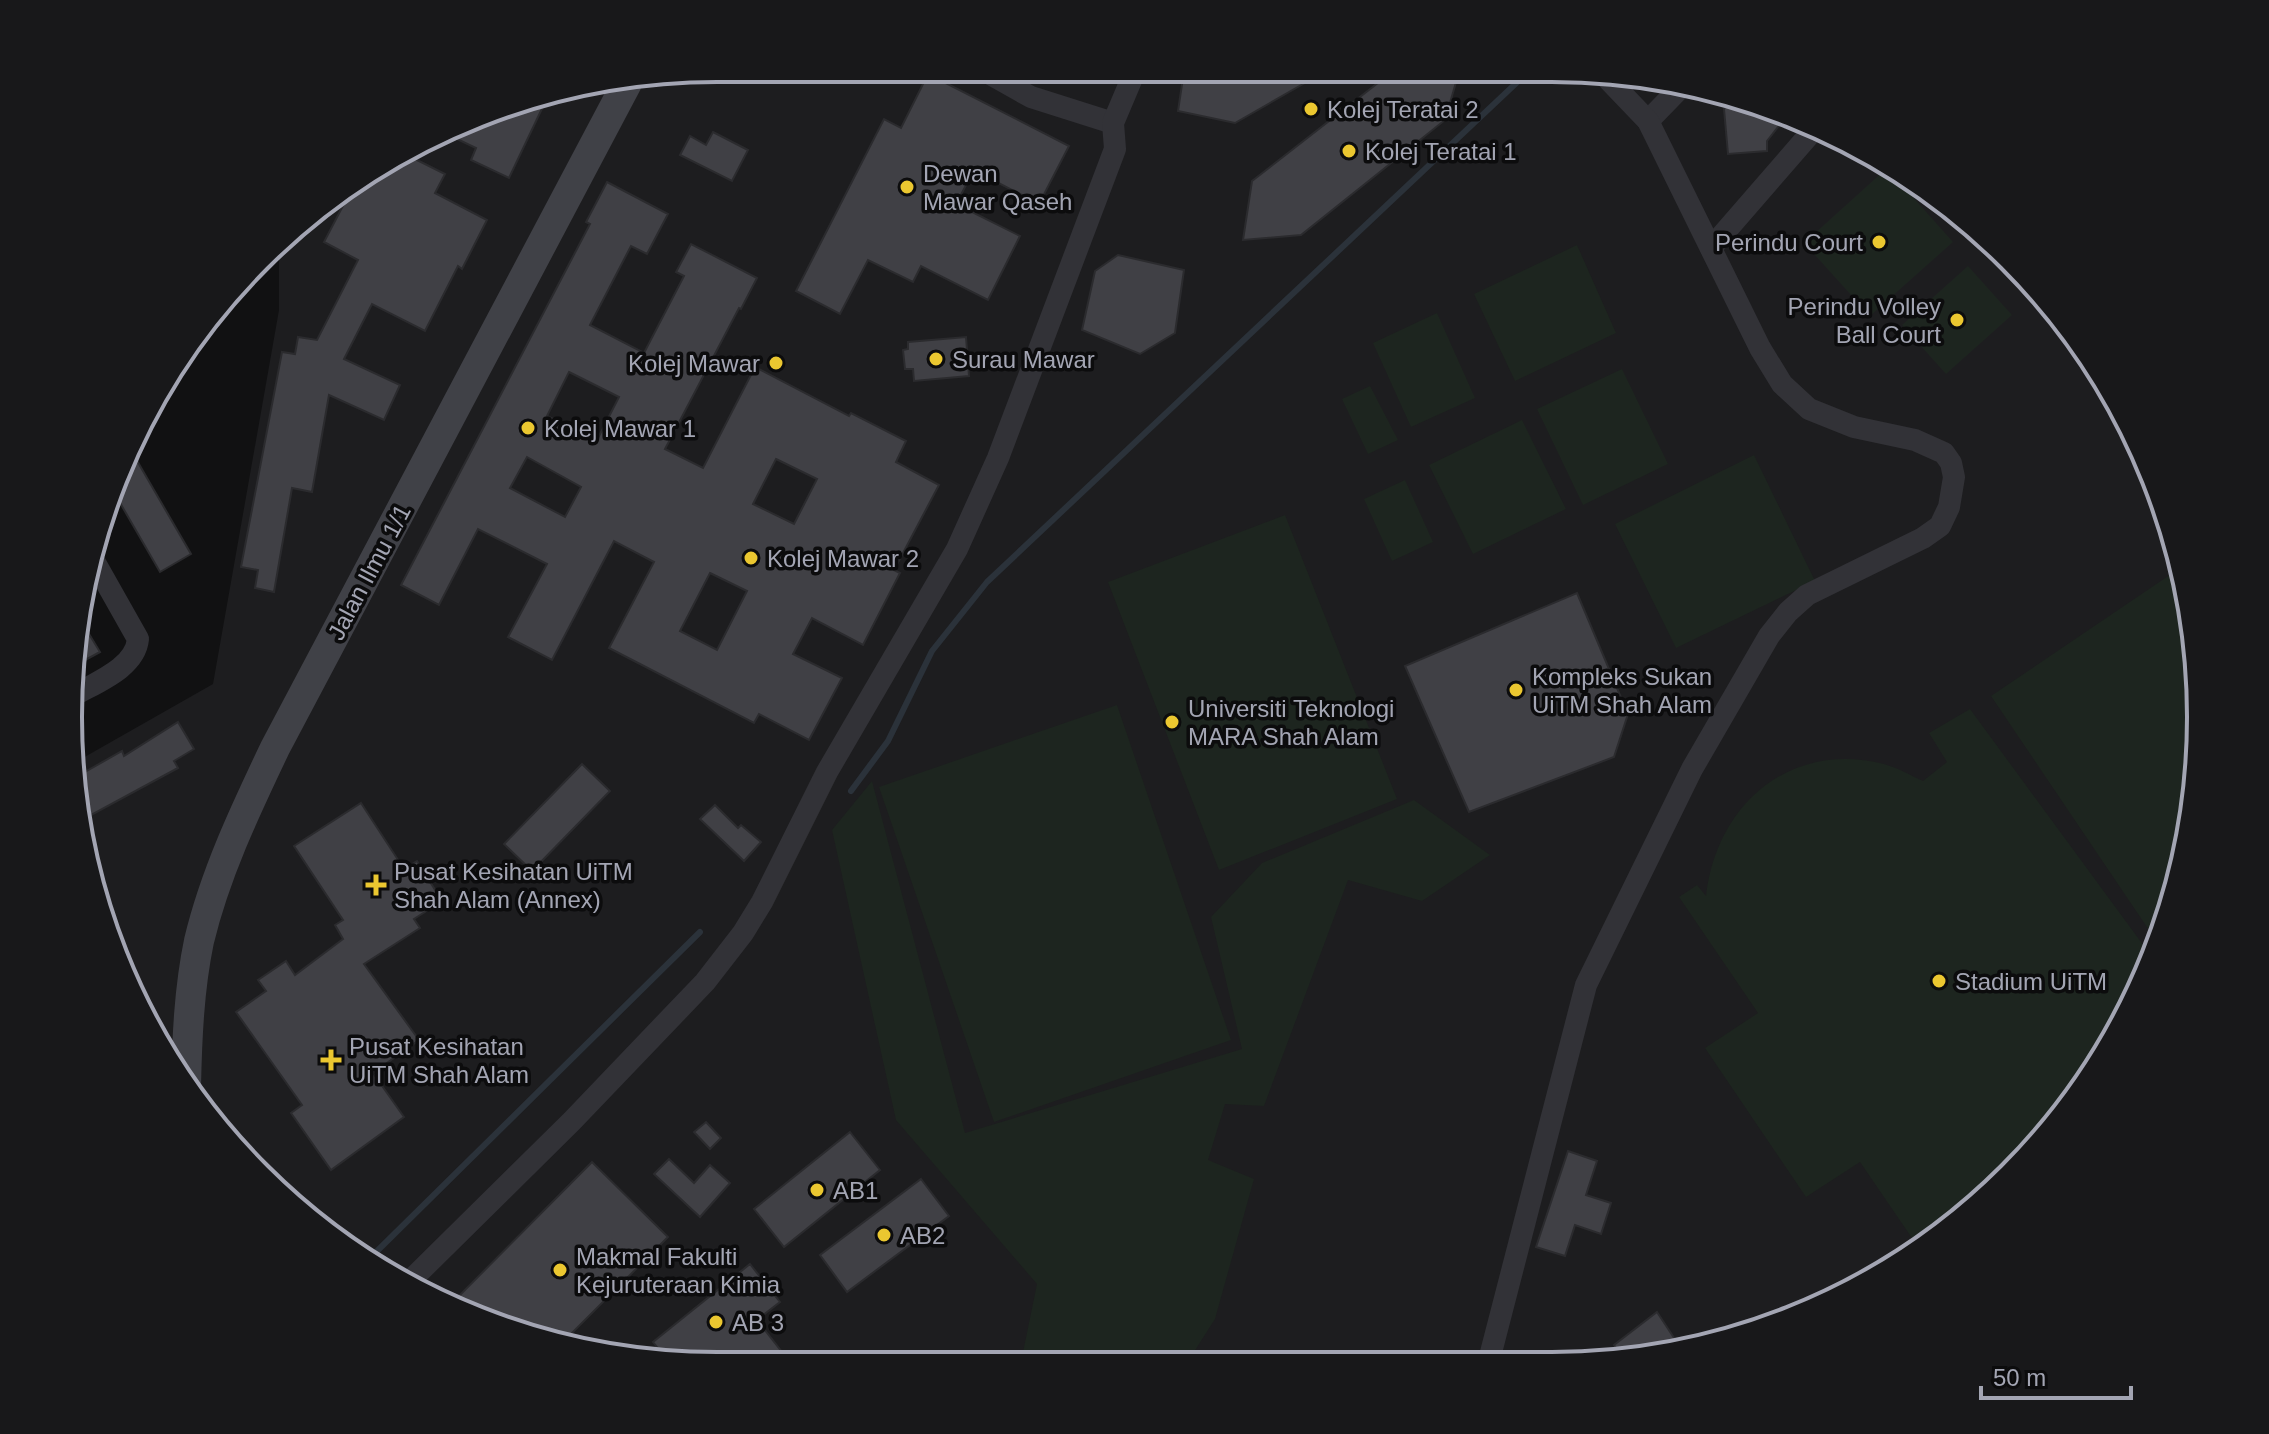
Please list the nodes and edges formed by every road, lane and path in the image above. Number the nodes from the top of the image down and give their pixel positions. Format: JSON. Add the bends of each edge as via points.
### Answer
{"nodes":[{"id":1,"x":1004,"y":82,"type":"edge"},
{"id":2,"x":1130,"y":82,"type":"edge"},
{"id":3,"x":1613,"y":85,"type":"edge"},
{"id":4,"x":624,"y":89,"type":"edge"},
{"id":5,"x":1674,"y":94,"type":"edge"},
{"id":6,"x":1648,"y":121,"type":"junction"},
{"id":7,"x":1113,"y":123,"type":"junction"},
{"id":8,"x":1808,"y":136,"type":"edge"},
{"id":9,"x":1711,"y":248,"type":"junction"},
{"id":10,"x":100,"y":571,"type":"edge"},
{"id":11,"x":83,"y":690,"type":"edge"},
{"id":12,"x":187,"y":1066,"type":"edge"},
{"id":13,"x":415,"y":1276,"type":"edge"},
{"id":14,"x":1491,"y":1352,"type":"edge"}],
"edges":[{"from":1,"to":7,"type":"street","via":[[1031,97]]},
{"from":2,"to":7,"type":"street"},
{"from":3,"to":6,"type":"street"},
{"from":4,"to":12,"type":"street","name":"Jalan Ilmu 1/1","via":[[246,809],[199,942]]},
{"from":5,"to":6,"type":"street"},
{"from":6,"to":9,"type":"street"},
{"from":7,"to":13,"type":"street","via":[[1115,149],[1002,446],[957,549],[827,772],[762,902],[705,982]]},
{"from":8,"to":9,"type":"street"},
{"from":9,"to":14,"type":"street","via":[[1782,384],[1809,409],[1944,453],[1954,477],[1949,507],[1940,526],[1923,538],[1807,595],[1788,612],[1692,769],[1586,985]]},
{"from":10,"to":11,"type":"street","via":[[138,639],[137,651]]}]}
